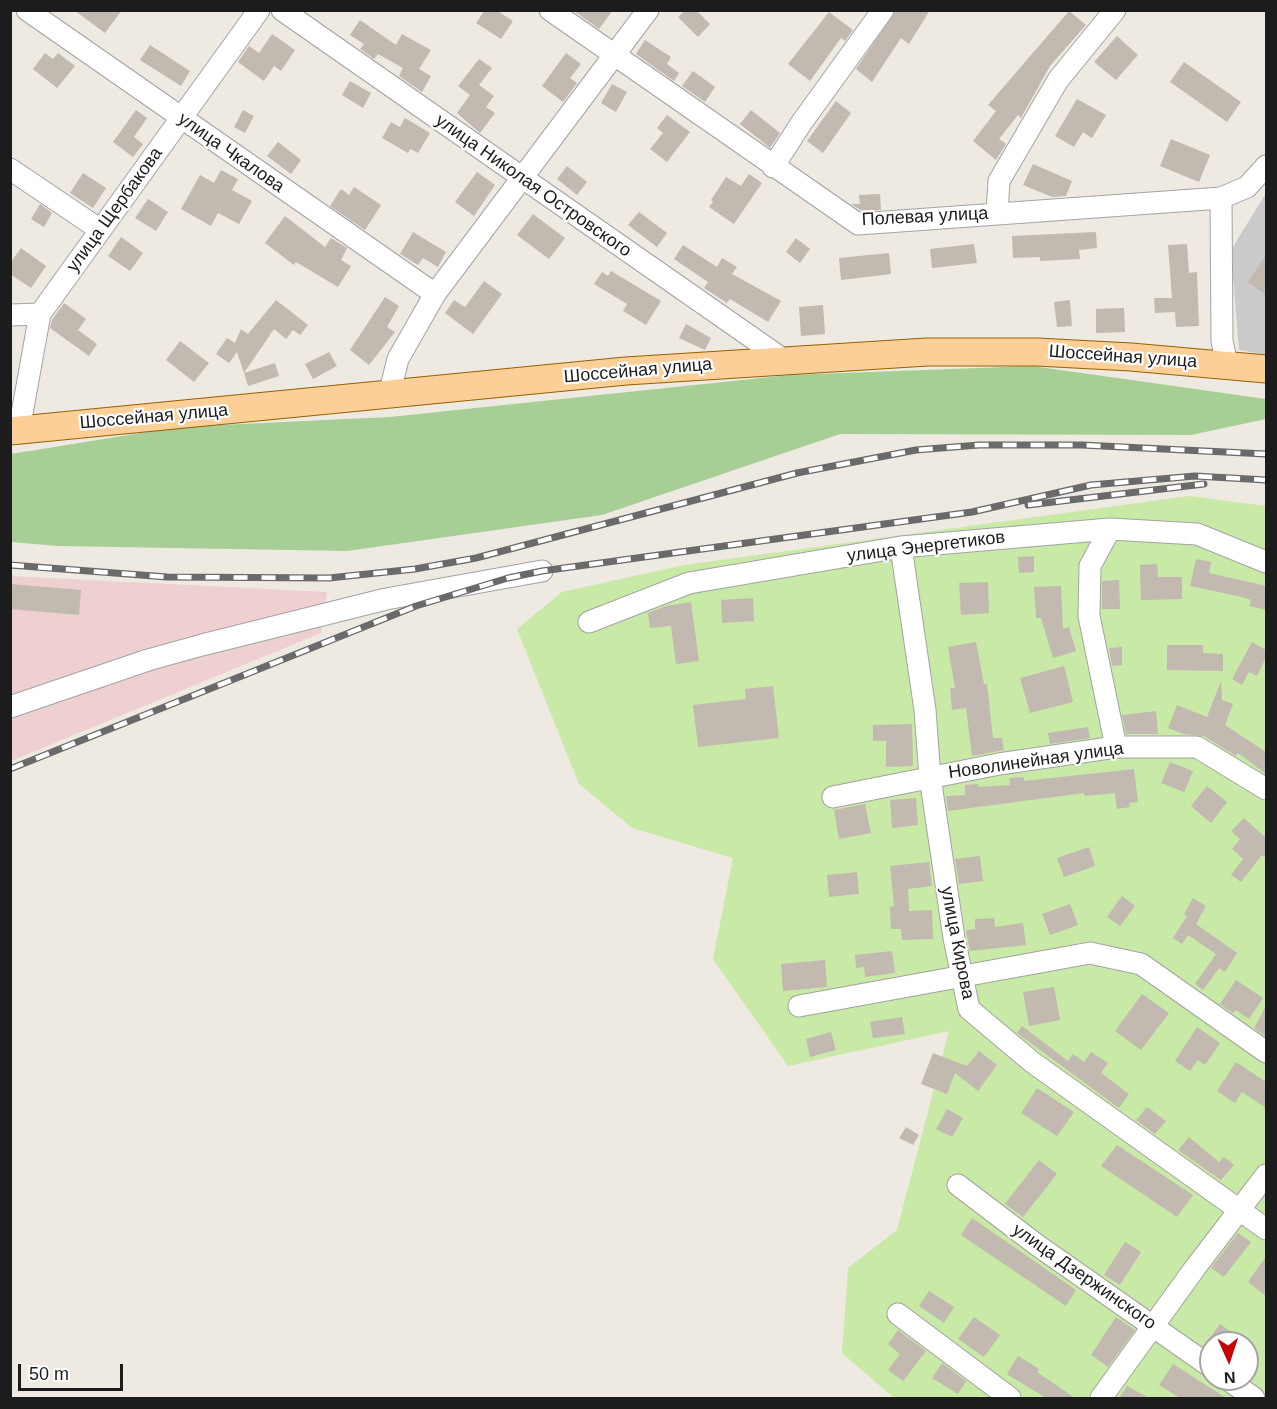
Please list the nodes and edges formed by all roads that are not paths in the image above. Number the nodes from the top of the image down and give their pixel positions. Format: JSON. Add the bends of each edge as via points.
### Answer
{"nodes":[{"id":1,"x":27,"y":10,"type":"edge"},
{"id":2,"x":259,"y":10,"type":"edge"},
{"id":3,"x":282,"y":10,"type":"edge"},
{"id":4,"x":550,"y":10,"type":"edge"},
{"id":5,"x":648,"y":10,"type":"edge"},
{"id":6,"x":883,"y":10,"type":"edge"},
{"id":7,"x":1115,"y":10,"type":"edge"},
{"id":8,"x":614,"y":57,"type":"junction"},
{"id":9,"x":182,"y":119,"type":"junction"},
{"id":10,"x":1266,"y":166,"type":"edge"},
{"id":11,"x":773,"y":167,"type":"junction"},
{"id":12,"x":10,"y":169,"type":"edge"},
{"id":13,"x":522,"y":180,"type":"junction"},
{"id":14,"x":1221,"y":198,"type":"junction"},
{"id":15,"x":998,"y":213,"type":"junction"},
{"id":16,"x":99,"y":229,"type":"junction"},
{"id":17,"x":435,"y":294,"type":"junction"},
{"id":18,"x":40,"y":314,"type":"junction"},
{"id":19,"x":10,"y":315,"type":"edge"},
{"id":20,"x":784,"y":360,"type":"junction"},
{"id":21,"x":1227,"y":364,"type":"junction"},
{"id":22,"x":1266,"y":369,"type":"edge"},
{"id":23,"x":389,"y":396,"type":"junction"},
{"id":24,"x":15,"y":430,"type":"edge"},
{"id":25,"x":1110,"y":529,"type":"junction"},
{"id":26,"x":901,"y":547,"type":"junction"},
{"id":27,"x":1266,"y":562,"type":"edge"},
{"id":28,"x":542,"y":571,"type":"dead end"},
{"id":29,"x":589,"y":622,"type":"dead end"},
{"id":30,"x":10,"y":707,"type":"edge"},
{"id":31,"x":1116,"y":747,"type":"junction"},
{"id":32,"x":930,"y":777,"type":"junction"},
{"id":33,"x":1266,"y":789,"type":"edge"},
{"id":34,"x":833,"y":797,"type":"dead end"},
{"id":35,"x":961,"y":978,"type":"junction"},
{"id":36,"x":800,"y":1006,"type":"dead end"},
{"id":37,"x":1266,"y":1052,"type":"edge"},
{"id":38,"x":1266,"y":1175,"type":"edge"},
{"id":39,"x":958,"y":1185,"type":"dead end"},
{"id":40,"x":1242,"y":1210,"type":"junction"},
{"id":41,"x":1266,"y":1229,"type":"edge"},
{"id":42,"x":898,"y":1314,"type":"dead end"},
{"id":43,"x":1153,"y":1325,"type":"junction"},
{"id":44,"x":1199,"y":1358,"type":"edge"},
{"id":45,"x":1010,"y":1398,"type":"edge"},
{"id":46,"x":1101,"y":1398,"type":"edge"}],
"edges":[{"from":1,"to":9,"type":"street","name":"улица Чкалова"},
{"from":2,"to":9,"type":"street","name":"улица Щербакова"},
{"from":3,"to":13,"type":"street","name":"улица Николая Островского"},
{"from":4,"to":8,"type":"street","name":"Полевая улица"},
{"from":5,"to":8,"type":"street"},
{"from":6,"to":11,"type":"street"},
{"from":7,"to":15,"type":"street","via":[[1058,80],[999,181]]},
{"from":8,"to":11,"type":"street","name":"Полевая улица"},
{"from":8,"to":13,"type":"street"},
{"from":9,"to":16,"type":"street","name":"улица Щербакова"},
{"from":9,"to":17,"type":"street","name":"улица Чкалова"},
{"from":10,"to":14,"type":"street","name":"Полевая улица","via":[[1246,187]]},
{"from":11,"to":15,"type":"street","name":"Полевая улица","via":[[858,224]]},
{"from":12,"to":16,"type":"street"},
{"from":13,"to":17,"type":"street"},
{"from":13,"to":20,"type":"street","name":"улица Николая Островского"},
{"from":14,"to":15,"type":"street","name":"Полевая улица"},
{"from":14,"to":21,"type":"street","via":[[1222,341]]},
{"from":16,"to":18,"type":"street","name":"улица Щербакова"},
{"from":17,"to":23,"type":"street","via":[[398,358]]},
{"from":18,"to":19,"type":"street"},
{"from":18,"to":24,"type":"street","name":"улица Щербакова"},
{"from":20,"to":21,"type":"main road","name":"Шоссейная улица","via":[[927,352],[1036,352]]},
{"from":20,"to":23,"type":"main road","name":"Шоссейная улица","via":[[626,371]]},
{"from":21,"to":22,"type":"main road","name":"Шоссейная улица"},
{"from":23,"to":24,"type":"main road","name":"Шоссейная улица"},
{"from":25,"to":26,"type":"street","name":"улица Энергетиков"},
{"from":25,"to":27,"type":"street","name":"улица Энергетиков","via":[[1197,534]]},
{"from":25,"to":31,"type":"street","via":[[1090,566],[1089,616]]},
{"from":26,"to":29,"type":"street","name":"улица Энергетиков","via":[[689,583]]},
{"from":26,"to":32,"type":"street","name":"улица Кирова","via":[[925,710]]},
{"from":28,"to":30,"type":"street","via":[[405,594],[202,645]]},
{"from":31,"to":32,"type":"street","name":"Новолинейная улица"},
{"from":31,"to":33,"type":"street","name":"Новолинейная улица","via":[[1197,747]]},
{"from":32,"to":34,"type":"street","name":"Новолинейная улица"},
{"from":32,"to":35,"type":"street","name":"улица Кирова"},
{"from":35,"to":36,"type":"street"},
{"from":35,"to":37,"type":"street","via":[[1090,953],[1141,964]]},
{"from":35,"to":40,"type":"street","name":"улица Кирова","via":[[969,1009],[1032,1062]]},
{"from":38,"to":40,"type":"street"},
{"from":39,"to":43,"type":"street","name":"улица Дзержинского"},
{"from":40,"to":41,"type":"street","name":"улица Кирова"},
{"from":40,"to":43,"type":"street"},
{"from":42,"to":45,"type":"street"},
{"from":43,"to":44,"type":"street","name":"улица Дзержинского"},
{"from":43,"to":46,"type":"street"}]}
